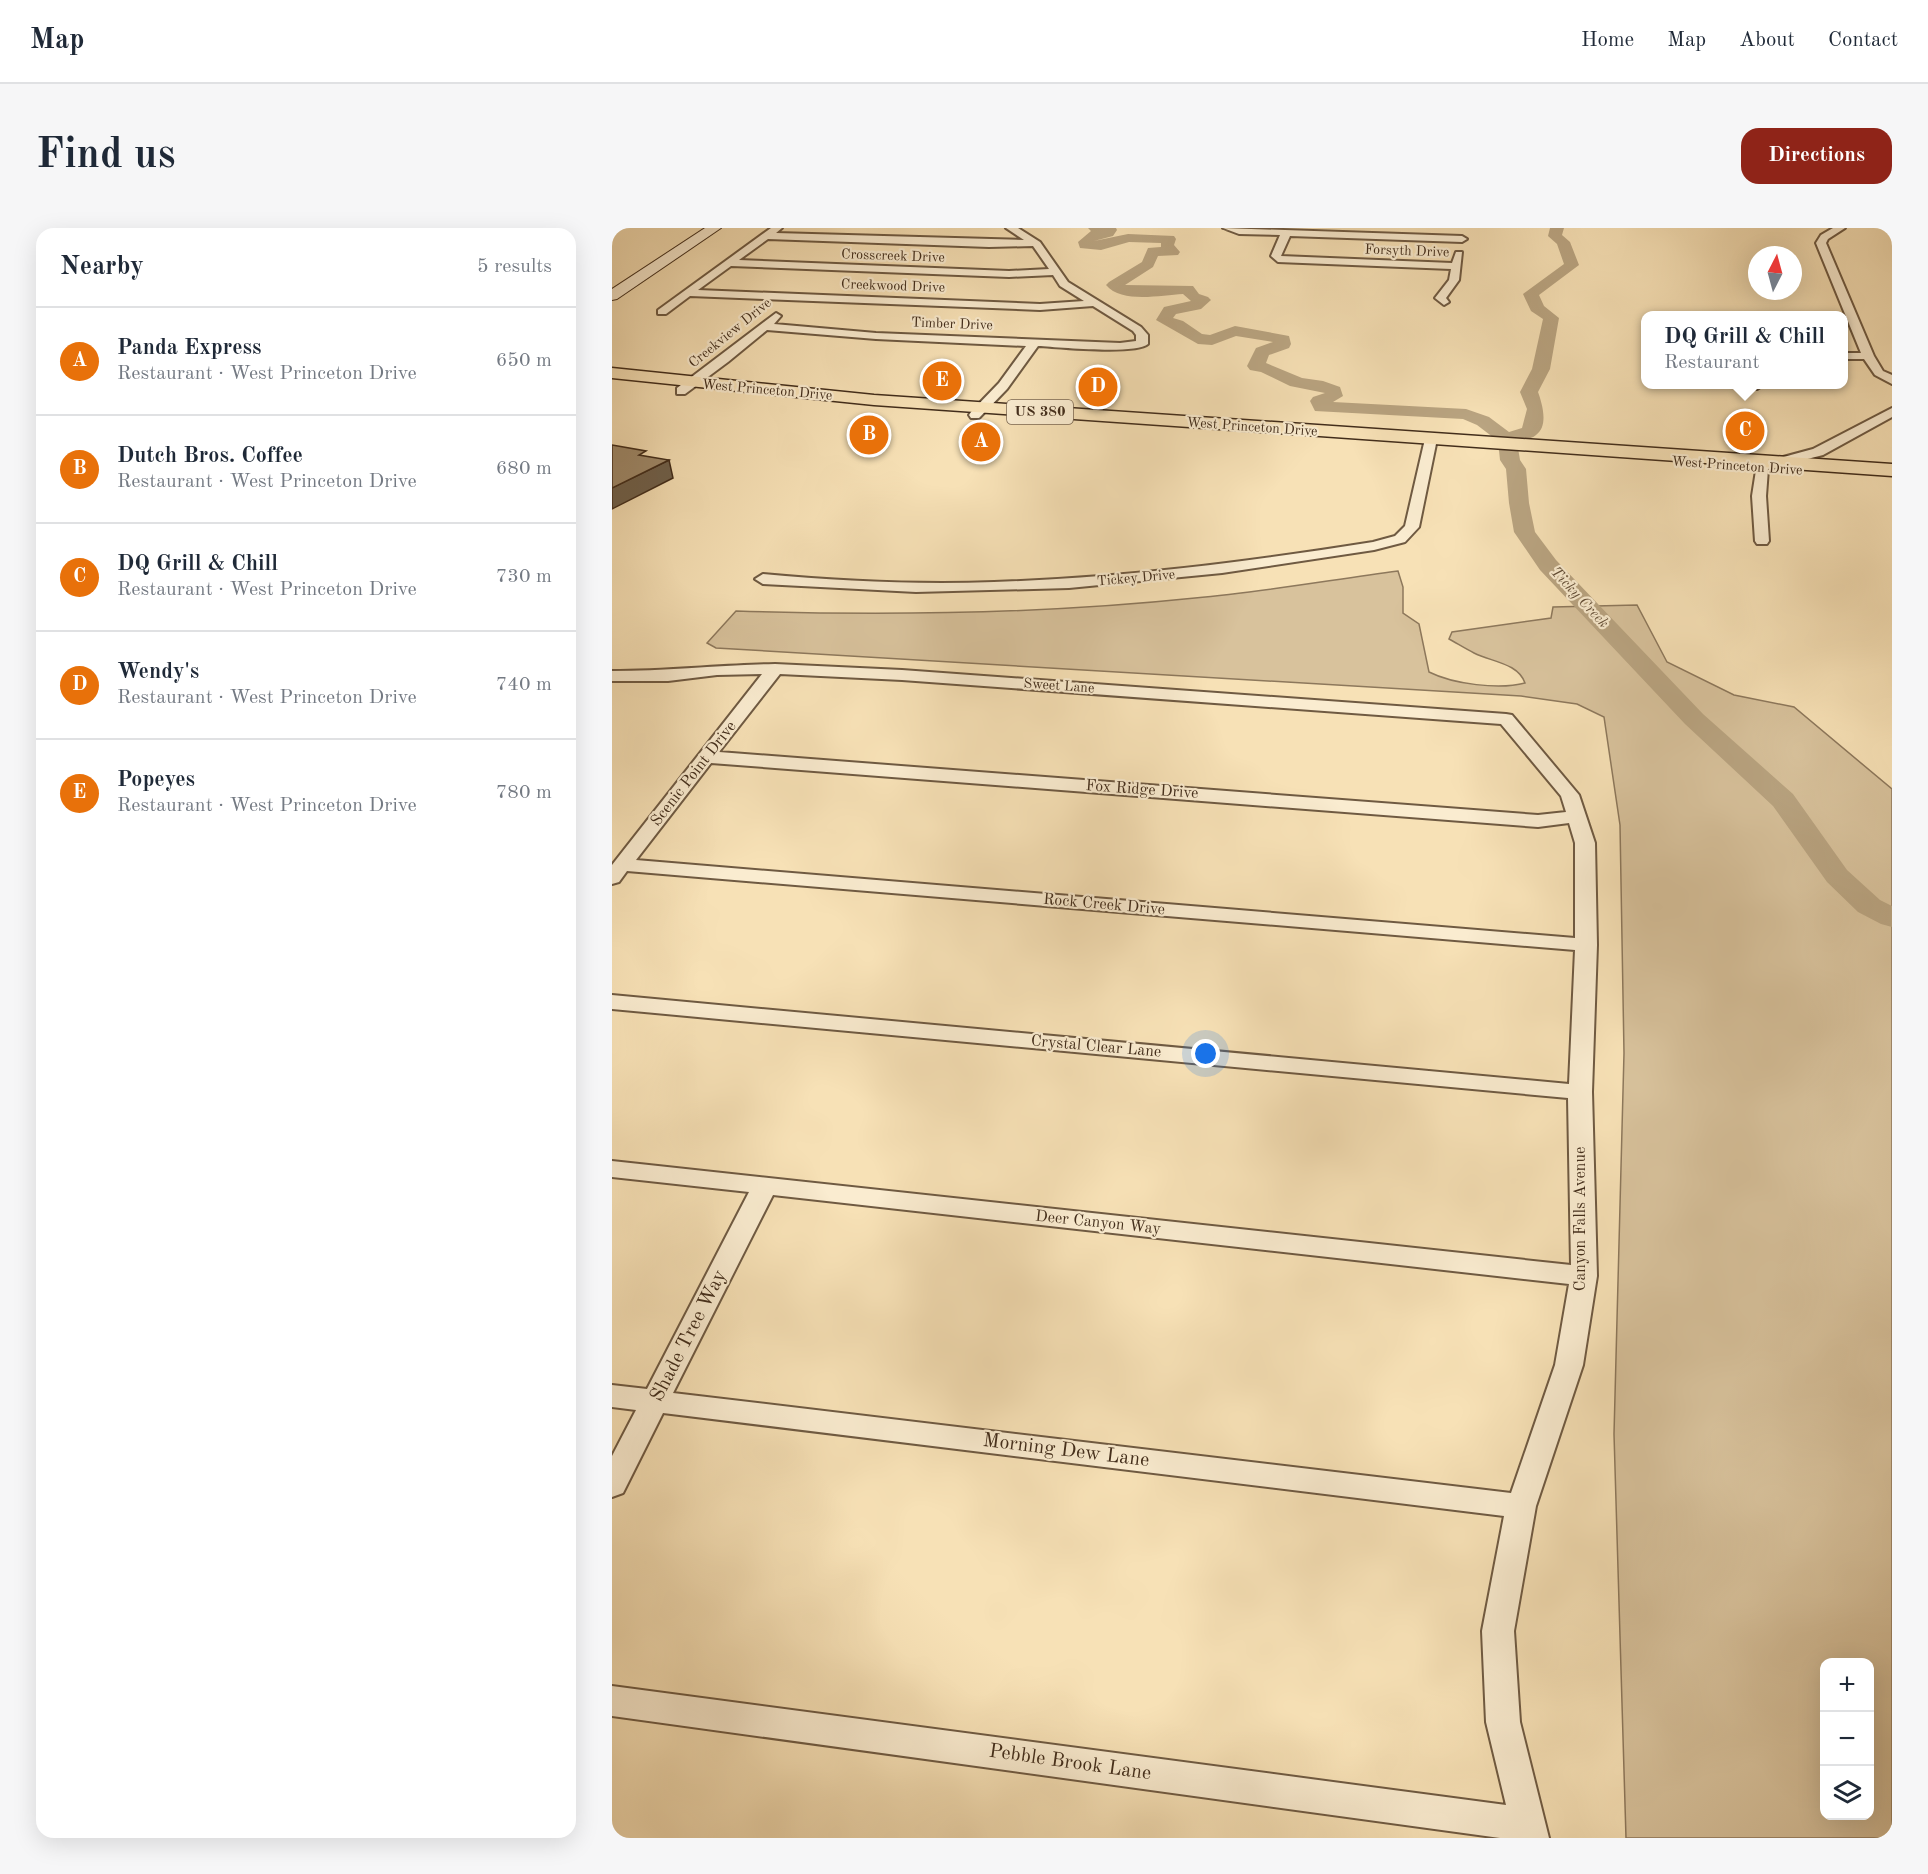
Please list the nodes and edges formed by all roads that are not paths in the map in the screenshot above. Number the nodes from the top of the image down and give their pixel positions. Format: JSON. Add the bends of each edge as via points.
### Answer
{"nodes":[{"id":1,"x":698,"y":228,"type":"edge"},
{"id":2,"x":714,"y":228,"type":"edge"},
{"id":3,"x":777,"y":228,"type":"edge"},
{"id":4,"x":1011,"y":228,"type":"edge"},
{"id":5,"x":1464,"y":228,"type":"edge"},
{"id":6,"x":1840,"y":228,"type":"edge"},
{"id":7,"x":1229,"y":229,"type":"edge"},
{"id":8,"x":1286,"y":233,"type":"junction"},
{"id":9,"x":766,"y":236,"type":"junction"},
{"id":10,"x":1462,"y":239,"type":"junction"},
{"id":11,"x":1035,"y":243,"type":"junction"},
{"id":12,"x":729,"y":263,"type":"junction"},
{"id":13,"x":1457,"y":266,"type":"junction"},
{"id":14,"x":1057,"y":272,"type":"junction"},
{"id":15,"x":612,"y":284,"type":"edge"},
{"id":16,"x":688,"y":293,"type":"junction"},
{"id":17,"x":612,"y":296,"type":"edge"},
{"id":18,"x":797,"y":297,"type":"junction"},
{"id":19,"x":1444,"y":302,"type":"dead end"},
{"id":20,"x":1096,"y":303,"type":"junction"},
{"id":21,"x":662,"y":312,"type":"dead end"},
{"id":22,"x":764,"y":326,"type":"junction"},
{"id":23,"x":1034,"y":343,"type":"junction"},
{"id":24,"x":1848,"y":356,"type":"edge"},
{"id":25,"x":1868,"y":356,"type":"junction"},
{"id":26,"x":612,"y":373,"type":"edge"},
{"id":27,"x":1892,"y":380,"type":"edge"},
{"id":28,"x":612,"y":382,"type":"edge"},
{"id":29,"x":687,"y":387,"type":"junction"},
{"id":30,"x":979,"y":412,"type":"junction"},
{"id":31,"x":1892,"y":412,"type":"edge"},
{"id":32,"x":1430,"y":443,"type":"junction"},
{"id":33,"x":1539,"y":450,"type":"junction"},
{"id":34,"x":1789,"y":461,"type":"junction"},
{"id":35,"x":1762,"y":467,"type":"junction"},
{"id":36,"x":1892,"y":470,"type":"edge"},
{"id":37,"x":1892,"y":476,"type":"edge"},
{"id":38,"x":1762,"y":541,"type":"dead end"},
{"id":39,"x":763,"y":579,"type":"dead end"},
{"id":40,"x":774,"y":669,"type":"junction"},
{"id":41,"x":612,"y":676,"type":"edge"},
{"id":42,"x":1506,"y":719,"type":"joint"},
{"id":43,"x":708,"y":756,"type":"junction"},
{"id":44,"x":1577,"y":816,"type":"junction"},
{"id":45,"x":617,"y":871,"type":"edge"},
{"id":46,"x":1586,"y":945,"type":"junction"},
{"id":47,"x":612,"y":1002,"type":"edge"},
{"id":48,"x":1580,"y":1092,"type":"junction"},
{"id":49,"x":612,"y":1169,"type":"edge"},
{"id":50,"x":765,"y":1186,"type":"junction"},
{"id":51,"x":1584,"y":1276,"type":"junction"},
{"id":52,"x":612,"y":1396,"type":"edge"},
{"id":53,"x":657,"y":1401,"type":"junction"},
{"id":54,"x":612,"y":1485,"type":"edge"},
{"id":55,"x":1521,"y":1506,"type":"junction"},
{"id":56,"x":612,"y":1701,"type":"edge"},
{"id":57,"x":1529,"y":1832,"type":"edge"}],
"edges":[{"from":1,"to":15,"type":"street"},
{"from":2,"to":17,"type":"street"},
{"from":3,"to":9,"type":"street"},
{"from":4,"to":11,"type":"street"},
{"from":5,"to":10,"type":"street"},
{"from":6,"to":25,"type":"street","via":[[1821,243]]},
{"from":7,"to":8,"type":"street"},
{"from":8,"to":10,"type":"street"},
{"from":8,"to":13,"type":"street","name":"Forsyth Drive","via":[[1278,259]]},
{"from":9,"to":11,"type":"street"},
{"from":9,"to":12,"type":"street"},
{"from":10,"to":13,"type":"street"},
{"from":11,"to":14,"type":"street"},
{"from":12,"to":14,"type":"street","name":"Crosscreek Drive","via":[[1009,274]]},
{"from":12,"to":16,"type":"street"},
{"from":13,"to":19,"type":"street","via":[[1454,280],[1440,298]]},
{"from":14,"to":20,"type":"street","via":[[1065,284]]},
{"from":16,"to":18,"type":"street","name":"Creekwood Drive"},
{"from":16,"to":21,"type":"street"},
{"from":18,"to":20,"type":"street","name":"Creekwood Drive","via":[[1040,307]]},
{"from":18,"to":22,"type":"street","name":"Creekview Drive"},
{"from":20,"to":23,"type":"street","name":"Timber Drive","via":[[1137,329],[1143,340],[1139,346]]},
{"from":22,"to":23,"type":"street","name":"Timber Drive"},
{"from":22,"to":29,"type":"street","name":"Creekview Drive"},
{"from":23,"to":30,"type":"street"},
{"from":24,"to":25,"type":"street"},
{"from":25,"to":27,"type":"street","via":[[1880,373]]},
{"from":26,"to":29,"type":"highway","name":"West Princeton Drive","number":"US 380"},
{"from":28,"to":29,"type":"highway","name":"West Princeton Drive","number":"US 380"},
{"from":29,"to":30,"type":"highway","name":"West Princeton Drive","number":"US 380"},
{"from":30,"to":32,"type":"highway","name":"West Princeton Drive","number":"US 380"},
{"from":31,"to":34,"type":"street","via":[[1818,452]]},
{"from":32,"to":33,"type":"highway","name":"West Princeton Drive","number":"US 380"},
{"from":32,"to":39,"type":"street","name":"Tickey Drive","via":[[1412,527],[1400,539],[1374,546],[1197,572],[1091,582],[896,589]]},
{"from":33,"to":34,"type":"highway","name":"West Princeton Drive","number":"US 380"},
{"from":33,"to":35,"type":"highway","name":"West Princeton Drive","number":"US 380"},
{"from":34,"to":35,"type":"street"},
{"from":34,"to":36,"type":"highway","name":"West Princeton Drive","number":"US 380"},
{"from":35,"to":37,"type":"highway","name":"West Princeton Drive","number":"US 380"},
{"from":35,"to":38,"type":"street"},
{"from":40,"to":41,"type":"street","name":"Sweet Lane"},
{"from":40,"to":42,"type":"street","name":"Sweet Lane"},
{"from":40,"to":43,"type":"street","name":"Scenic Point Drive"},
{"from":42,"to":44,"type":"street","name":"Canyon Falls Avenue","via":[[1570,795]]},
{"from":43,"to":44,"type":"street","name":"Fox Ridge Drive","via":[[1538,821]]},
{"from":43,"to":45,"type":"street","name":"Scenic Point Drive"},
{"from":44,"to":46,"type":"street","name":"Canyon Falls Avenue","via":[[1585,843]]},
{"from":45,"to":46,"type":"street","name":"Rock Creek Drive"},
{"from":46,"to":48,"type":"street","name":"Canyon Falls Avenue"},
{"from":47,"to":48,"type":"street","name":"Crystal Clear Lane"},
{"from":48,"to":51,"type":"street","name":"Canyon Falls Avenue"},
{"from":49,"to":50,"type":"street","name":"Deer Canyon Way"},
{"from":50,"to":51,"type":"street","name":"Deer Canyon Way"},
{"from":50,"to":53,"type":"street","name":"Shade Tree Way"},
{"from":51,"to":55,"type":"street","name":"Canyon Falls Avenue","via":[[1569,1365]]},
{"from":52,"to":53,"type":"street","name":"Morning Dew Lane"},
{"from":53,"to":54,"type":"street","name":"Shade Tree Way"},
{"from":53,"to":55,"type":"street","name":"Morning Dew Lane"},
{"from":55,"to":57,"type":"street","name":"Canyon Falls Avenue","via":[[1498,1631],[1503,1722]]},
{"from":56,"to":57,"type":"street","name":"Pebble Brook Lane"}]}
